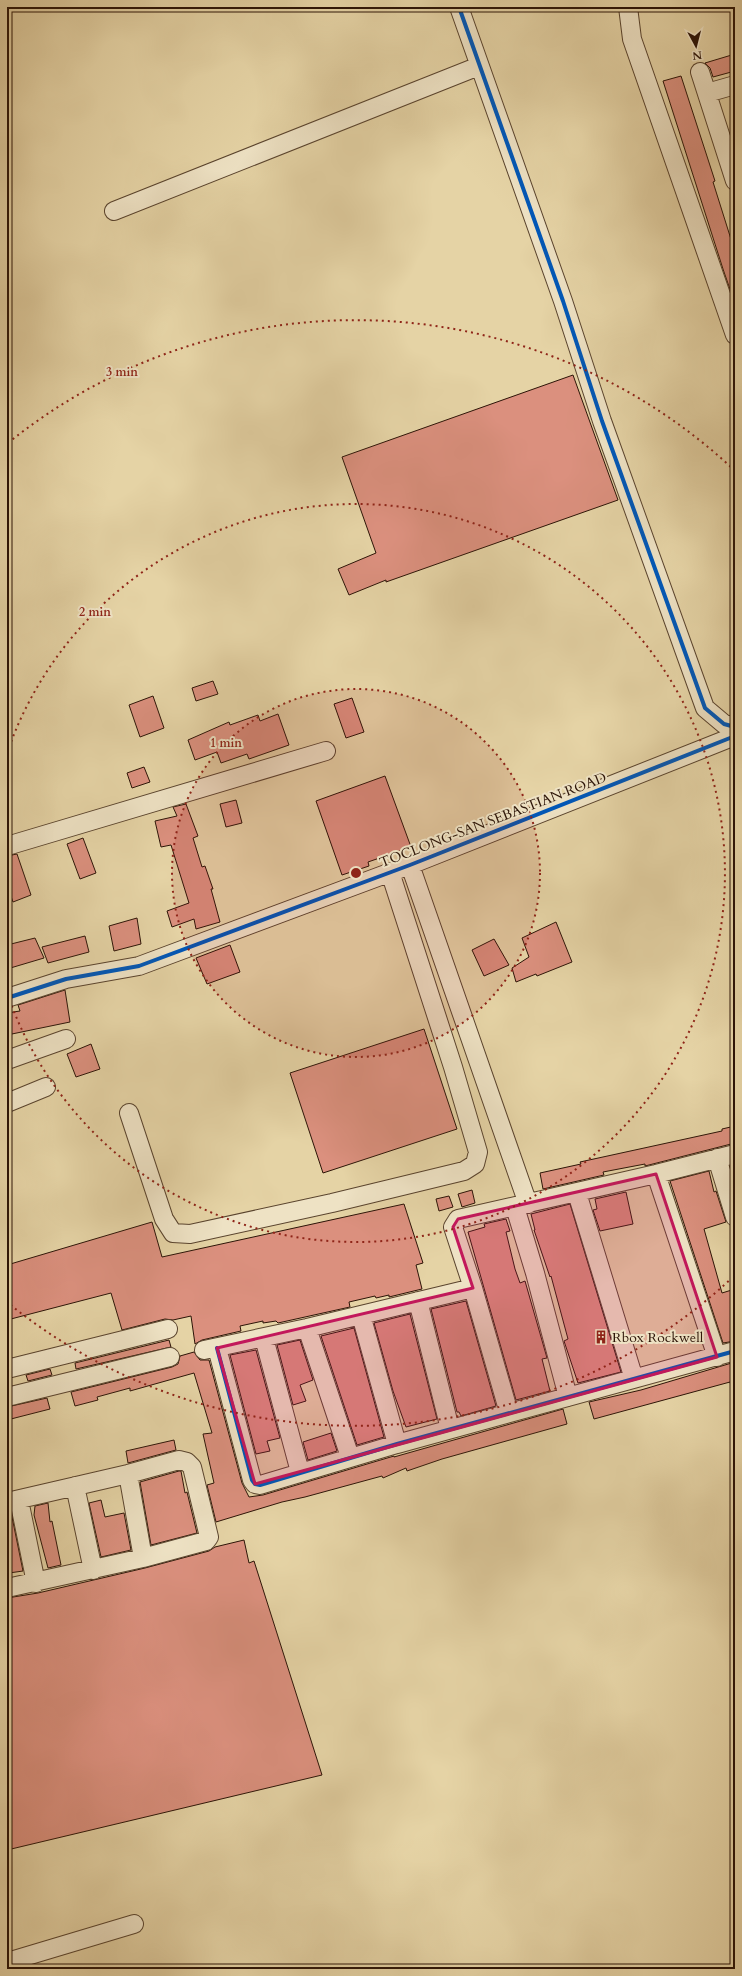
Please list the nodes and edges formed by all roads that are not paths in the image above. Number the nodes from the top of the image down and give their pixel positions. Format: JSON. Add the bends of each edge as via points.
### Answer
{"nodes":[{"id":1,"x":459,"y":7,"type":"edge"},
{"id":2,"x":628,"y":7,"type":"edge"},
{"id":3,"x":479,"y":66,"type":"junction"},
{"id":4,"x":700,"y":72,"type":"dead end"},
{"id":5,"x":735,"y":85,"type":"edge"},
{"id":6,"x":707,"y":93,"type":"junction"},
{"id":7,"x":731,"y":156,"type":"edge"},
{"id":8,"x":735,"y":181,"type":"edge"},
{"id":9,"x":114,"y":211,"type":"dead end"},
{"id":10,"x":735,"y":335,"type":"edge"},
{"id":11,"x":735,"y":727,"type":"edge"},
{"id":12,"x":735,"y":736,"type":"edge"},
{"id":13,"x":326,"y":751,"type":"dead end"},
{"id":14,"x":7,"y":846,"type":"edge"},
{"id":15,"x":410,"y":865,"type":"junction"},
{"id":16,"x":390,"y":872,"type":"junction"},
{"id":17,"x":7,"y":998,"type":"edge"},
{"id":18,"x":66,"y":1039,"type":"dead end"},
{"id":19,"x":7,"y":1060,"type":"edge"},
{"id":20,"x":46,"y":1087,"type":"dead end"},
{"id":21,"x":7,"y":1103,"type":"edge"},
{"id":22,"x":129,"y":1113,"type":"dead end"},
{"id":23,"x":735,"y":1154,"type":"edge"},
{"id":24,"x":717,"y":1158,"type":"junction"},
{"id":25,"x":656,"y":1174,"type":"junction"},
{"id":26,"x":577,"y":1192,"type":"junction"},
{"id":27,"x":522,"y":1205,"type":"junction"},
{"id":28,"x":735,"y":1217,"type":"edge"},
{"id":29,"x":473,"y":1288,"type":"junction"},
{"id":30,"x":418,"y":1301,"type":"junction"},
{"id":31,"x":360,"y":1315,"type":"junction"},
{"id":32,"x":307,"y":1328,"type":"junction"},
{"id":33,"x":168,"y":1329,"type":"dead end"},
{"id":34,"x":264,"y":1338,"type":"junction"},
{"id":35,"x":735,"y":1351,"type":"edge"},
{"id":36,"x":170,"y":1357,"type":"dead end"},
{"id":37,"x":717,"y":1357,"type":"junction"},
{"id":38,"x":7,"y":1369,"type":"edge"},
{"id":39,"x":634,"y":1379,"type":"junction"},
{"id":40,"x":7,"y":1397,"type":"edge"},
{"id":41,"x":568,"y":1397,"type":"junction"},
{"id":42,"x":509,"y":1413,"type":"junction"},
{"id":43,"x":450,"y":1429,"type":"junction"},
{"id":44,"x":397,"y":1444,"type":"junction"},
{"id":45,"x":350,"y":1457,"type":"junction"},
{"id":46,"x":300,"y":1472,"type":"junction"},
{"id":47,"x":128,"y":1474,"type":"junction"},
{"id":48,"x":76,"y":1486,"type":"junction"},
{"id":49,"x":13,"y":1501,"type":"edge"},
{"id":50,"x":143,"y":1558,"type":"junction"},
{"id":51,"x":93,"y":1570,"type":"junction"},
{"id":52,"x":36,"y":1583,"type":"junction"},
{"id":53,"x":7,"y":1588,"type":"edge"},
{"id":54,"x":134,"y":1924,"type":"dead end"},
{"id":55,"x":7,"y":1962,"type":"edge"}],
"edges":[{"from":1,"to":3,"type":"street"},
{"from":2,"to":10,"type":"street","via":[[632,39]]},
{"from":3,"to":9,"type":"street"},
{"from":3,"to":11,"type":"street","via":[[563,301],[612,450],[705,708],[724,724]]},
{"from":4,"to":6,"type":"street"},
{"from":5,"to":6,"type":"street"},
{"from":6,"to":7,"type":"street"},
{"from":7,"to":8,"type":"street"},
{"from":12,"to":15,"type":"street","name":"TOCLONG-SAN SEBASTIAN ROAD"},
{"from":13,"to":14,"type":"street"},
{"from":15,"to":16,"type":"street","name":"TOCLONG-SAN SEBASTIAN ROAD"},
{"from":15,"to":27,"type":"street"},
{"from":16,"to":17,"type":"street","name":"TOCLONG-SAN SEBASTIAN ROAD","via":[[139,966],[66,979]]},
{"from":16,"to":22,"type":"street","via":[[478,1152],[475,1164],[464,1171],[332,1203],[190,1234],[173,1233],[164,1219]]},
{"from":18,"to":19,"type":"street"},
{"from":20,"to":21,"type":"street"},
{"from":23,"to":24,"type":"street"},
{"from":24,"to":25,"type":"street"},
{"from":24,"to":28,"type":"street"},
{"from":25,"to":26,"type":"street"},
{"from":25,"to":37,"type":"street"},
{"from":26,"to":27,"type":"street"},
{"from":26,"to":39,"type":"street"},
{"from":27,"to":29,"type":"street","via":[[458,1219],[455,1223],[453,1228]]},
{"from":27,"to":41,"type":"street","via":[[535,1273]]},
{"from":29,"to":30,"type":"street"},
{"from":29,"to":42,"type":"street"},
{"from":30,"to":31,"type":"street"},
{"from":30,"to":43,"type":"street"},
{"from":31,"to":32,"type":"street"},
{"from":31,"to":44,"type":"street"},
{"from":32,"to":34,"type":"street"},
{"from":32,"to":45,"type":"street"},
{"from":33,"to":38,"type":"street"},
{"from":34,"to":46,"type":"street"},
{"from":34,"to":46,"type":"street","via":[[211,1349],[252,1480],[260,1485]]},
{"from":35,"to":37,"type":"street"},
{"from":36,"to":40,"type":"street"},
{"from":37,"to":39,"type":"street"},
{"from":39,"to":41,"type":"street"},
{"from":41,"to":42,"type":"street"},
{"from":42,"to":43,"type":"street"},
{"from":43,"to":44,"type":"street"},
{"from":44,"to":45,"type":"street"},
{"from":45,"to":46,"type":"street"},
{"from":47,"to":48,"type":"street"},
{"from":47,"to":50,"type":"street"},
{"from":47,"to":50,"type":"street","via":[[179,1460],[187,1462],[192,1467],[209,1532],[206,1541]]},
{"from":48,"to":49,"type":"street"},
{"from":48,"to":51,"type":"street"},
{"from":49,"to":52,"type":"street"},
{"from":50,"to":51,"type":"street"},
{"from":51,"to":52,"type":"street"},
{"from":52,"to":53,"type":"street"},
{"from":54,"to":55,"type":"street"}]}
